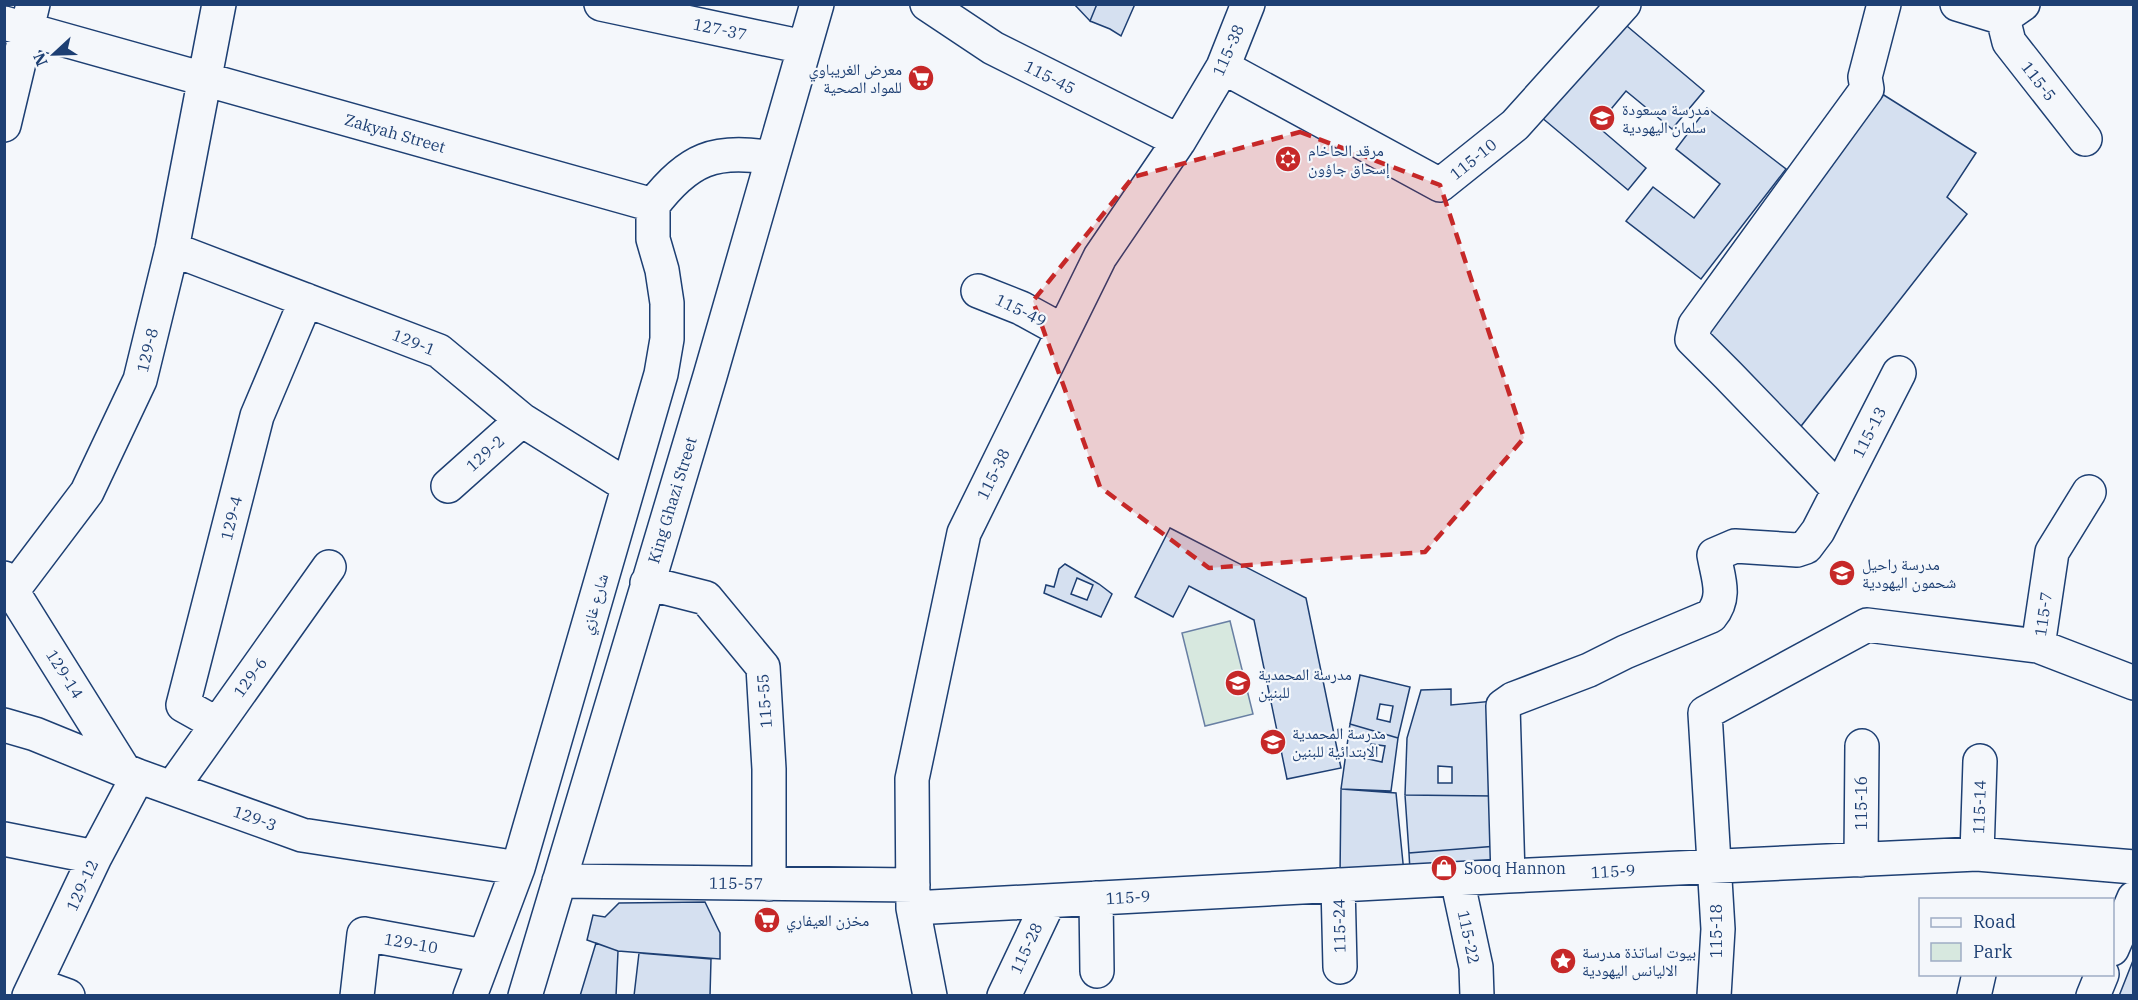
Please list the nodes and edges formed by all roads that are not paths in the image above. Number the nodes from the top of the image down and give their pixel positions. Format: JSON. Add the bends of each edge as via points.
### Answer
{"nodes":[{"id":1,"x":219,"y":4,"type":"edge"},
{"id":2,"x":601,"y":4,"type":"edge"},
{"id":3,"x":817,"y":4,"type":"edge"},
{"id":4,"x":927,"y":4,"type":"edge"},
{"id":5,"x":1248,"y":4,"type":"edge"},
{"id":6,"x":1624,"y":4,"type":"edge"},
{"id":7,"x":1884,"y":4,"type":"edge"},
{"id":8,"x":1957,"y":4,"type":"edge"},
{"id":9,"x":2013,"y":11,"type":"edge"},
{"id":10,"x":22,"y":19,"type":"edge"},
{"id":11,"x":804,"y":47,"type":"junction"},
{"id":12,"x":1223,"y":67,"type":"junction"},
{"id":13,"x":205,"y":80,"type":"junction"},
{"id":14,"x":4,"y":125,"type":"edge"},
{"id":15,"x":2085,"y":139,"type":"dead end"},
{"id":16,"x":1179,"y":141,"type":"junction"},
{"id":17,"x":772,"y":158,"type":"junction"},
{"id":18,"x":653,"y":205,"type":"junction"},
{"id":19,"x":172,"y":249,"type":"junction"},
{"id":20,"x":978,"y":291,"type":"dead end"},
{"id":21,"x":306,"y":300,"type":"junction"},
{"id":22,"x":1063,"y":331,"type":"junction"},
{"id":23,"x":1899,"y":373,"type":"dead end"},
{"id":24,"x":522,"y":420,"type":"junction"},
{"id":25,"x":448,"y":486,"type":"dead end"},
{"id":26,"x":628,"y":486,"type":"junction"},
{"id":27,"x":1839,"y":490,"type":"junction"},
{"id":28,"x":2089,"y":492,"type":"dead end"},
{"id":29,"x":329,"y":567,"type":"dead end"},
{"id":30,"x":9,"y":584,"type":"edge"},
{"id":31,"x":647,"y":584,"type":"junction"},
{"id":32,"x":2038,"y":646,"type":"junction"},
{"id":33,"x":2133,"y":683,"type":"edge"},
{"id":34,"x":217,"y":724,"type":"junction"},
{"id":35,"x":4,"y":725,"type":"edge"},
{"id":36,"x":1862,"y":746,"type":"dead end"},
{"id":37,"x":1980,"y":761,"type":"dead end"},
{"id":38,"x":131,"y":773,"type":"junction"},
{"id":39,"x":172,"y":788,"type":"junction"},
{"id":40,"x":4,"y":839,"type":"edge"},
{"id":41,"x":1977,"y":854,"type":"junction"},
{"id":42,"x":95,"y":857,"type":"junction"},
{"id":43,"x":1861,"y":860,"type":"junction"},
{"id":44,"x":1714,"y":866,"type":"junction"},
{"id":45,"x":2133,"y":867,"type":"edge"},
{"id":46,"x":518,"y":868,"type":"junction"},
{"id":47,"x":1508,"y":876,"type":"junction"},
{"id":48,"x":1457,"y":879,"type":"junction"},
{"id":49,"x":559,"y":881,"type":"junction"},
{"id":50,"x":769,"y":884,"type":"junction"},
{"id":51,"x":1338,"y":885,"type":"junction"},
{"id":52,"x":913,"y":897,"type":"junction"},
{"id":53,"x":1096,"y":898,"type":"junction"},
{"id":54,"x":2133,"y":898,"type":"edge"},
{"id":55,"x":1049,"y":901,"type":"junction"},
{"id":56,"x":2114,"y":944,"type":"edge"},
{"id":57,"x":483,"y":956,"type":"junction"},
{"id":58,"x":1340,"y":968,"type":"dead end"},
{"id":59,"x":1097,"y":971,"type":"dead end"},
{"id":60,"x":1979,"y":976,"type":"edge"},
{"id":61,"x":32,"y":990,"type":"edge"},
{"id":62,"x":68,"y":996,"type":"edge"},
{"id":63,"x":357,"y":996,"type":"edge"},
{"id":64,"x":470,"y":996,"type":"edge"},
{"id":65,"x":525,"y":996,"type":"edge"},
{"id":66,"x":930,"y":996,"type":"edge"},
{"id":67,"x":1004,"y":996,"type":"edge"},
{"id":68,"x":1477,"y":996,"type":"edge"},
{"id":69,"x":1714,"y":996,"type":"edge"},
{"id":70,"x":1974,"y":996,"type":"edge"}],
"edges":[{"from":1,"to":13,"type":"street"},
{"from":2,"to":11,"type":"street","name":"127-37"},
{"from":3,"to":11,"type":"street","name":"King Ghazi Street"},
{"from":4,"to":16,"type":"street","name":"115-45","via":[[993,48]]},
{"from":5,"to":12,"type":"street","name":"115-38"},
{"from":6,"to":12,"type":"street","name":"115-10","via":[[1515,125],[1440,185]]},
{"from":7,"to":27,"type":"street","via":[[1865,77],[1867,89],[1695,325],[1692,339]]},
{"from":8,"to":9,"type":"street"},
{"from":9,"to":15,"type":"street","name":"115-5","via":[[2009,42]]},
{"from":10,"to":13,"type":"street","name":"Zakyah Street"},
{"from":10,"to":14,"type":"street"},
{"from":11,"to":17,"type":"street","name":"King Ghazi Street"},
{"from":12,"to":16,"type":"street","name":"115-38"},
{"from":13,"to":18,"type":"street","name":"Zakyah Street"},
{"from":13,"to":19,"type":"street","name":"129-8"},
{"from":16,"to":22,"type":"street","name":"115-38","via":[[1100,257]]},
{"from":17,"to":18,"type":"street","via":[[744,153],[717,156],[692,166],[670,183]]},
{"from":17,"to":31,"type":"street","name":"King Ghazi Street"},
{"from":18,"to":26,"type":"street","name":"شارع غازي","via":[[653,239],[667,303],[667,339],[661,374]]},
{"from":19,"to":21,"type":"street","name":"129-1"},
{"from":19,"to":30,"type":"street","name":"129-8","via":[[140,380],[87,492]]},
{"from":20,"to":22,"type":"street","name":"115-49"},
{"from":21,"to":24,"type":"street","name":"129-1","via":[[439,351]]},
{"from":21,"to":34,"type":"street","name":"129-4","via":[[257,416],[183,705]]},
{"from":22,"to":52,"type":"street","name":"115-38","via":[[964,532],[912,779]]},
{"from":23,"to":27,"type":"street","name":"115-13"},
{"from":24,"to":25,"type":"street","name":"129-2"},
{"from":24,"to":26,"type":"street","name":"129-1"},
{"from":26,"to":46,"type":"street","name":"شارع غازي"},
{"from":27,"to":47,"type":"street","name":"115-13","via":[[1806,546],[1797,550],[1736,546],[1714,555],[1721,596],[1711,616],[1503,706]]},
{"from":28,"to":32,"type":"street","name":"115-7","via":[[2052,552]]},
{"from":29,"to":34,"type":"street","name":"129-6"},
{"from":30,"to":38,"type":"street","name":"129-14"},
{"from":31,"to":49,"type":"street","name":"King Ghazi Street"},
{"from":31,"to":50,"type":"street","name":"115-55","via":[[706,598],[763,667],[769,769]]},
{"from":32,"to":33,"type":"street","name":"115-7"},
{"from":32,"to":44,"type":"street","name":"115-18","via":[[1867,625],[1705,713]]},
{"from":34,"to":39,"type":"street","name":"129-6"},
{"from":35,"to":38,"type":"street","name":"129-3"},
{"from":36,"to":43,"type":"street","name":"115-16"},
{"from":37,"to":41,"type":"street","name":"115-14"},
{"from":38,"to":39,"type":"street","name":"129-3"},
{"from":38,"to":42,"type":"street","name":"129-12"},
{"from":39,"to":46,"type":"street","name":"129-3","via":[[302,835]]},
{"from":40,"to":42,"type":"street"},
{"from":41,"to":43,"type":"street","name":"115-9"},
{"from":41,"to":45,"type":"street","name":"115-9"},
{"from":42,"to":61,"type":"street","name":"129-12"},
{"from":43,"to":44,"type":"street","name":"115-9"},
{"from":44,"to":47,"type":"street","name":"115-9"},
{"from":44,"to":69,"type":"street","name":"115-18","via":[[1718,929]]},
{"from":46,"to":57,"type":"street","name":"شارع غازي"},
{"from":47,"to":48,"type":"street","name":"115-9"},
{"from":48,"to":51,"type":"street","name":"115-9"},
{"from":48,"to":68,"type":"street","name":"115-22","via":[[1476,967]]},
{"from":49,"to":50,"type":"street","name":"115-57"},
{"from":49,"to":65,"type":"street","name":"King Ghazi Street"},
{"from":50,"to":52,"type":"street","name":"115-57"},
{"from":51,"to":53,"type":"street","name":"115-9"},
{"from":51,"to":58,"type":"street","name":"115-24"},
{"from":52,"to":55,"type":"street","name":"115-9"},
{"from":52,"to":66,"type":"street","name":"115-38"},
{"from":53,"to":55,"type":"street","name":"115-9"},
{"from":53,"to":59,"type":"street"},
{"from":54,"to":56,"type":"street"},
{"from":55,"to":67,"type":"street","name":"115-28"},
{"from":57,"to":63,"type":"street","name":"129-10","via":[[364,934]]},
{"from":57,"to":64,"type":"street","name":"شارع غازي"},
{"from":60,"to":70,"type":"street"},
{"from":61,"to":62,"type":"street"}]}
